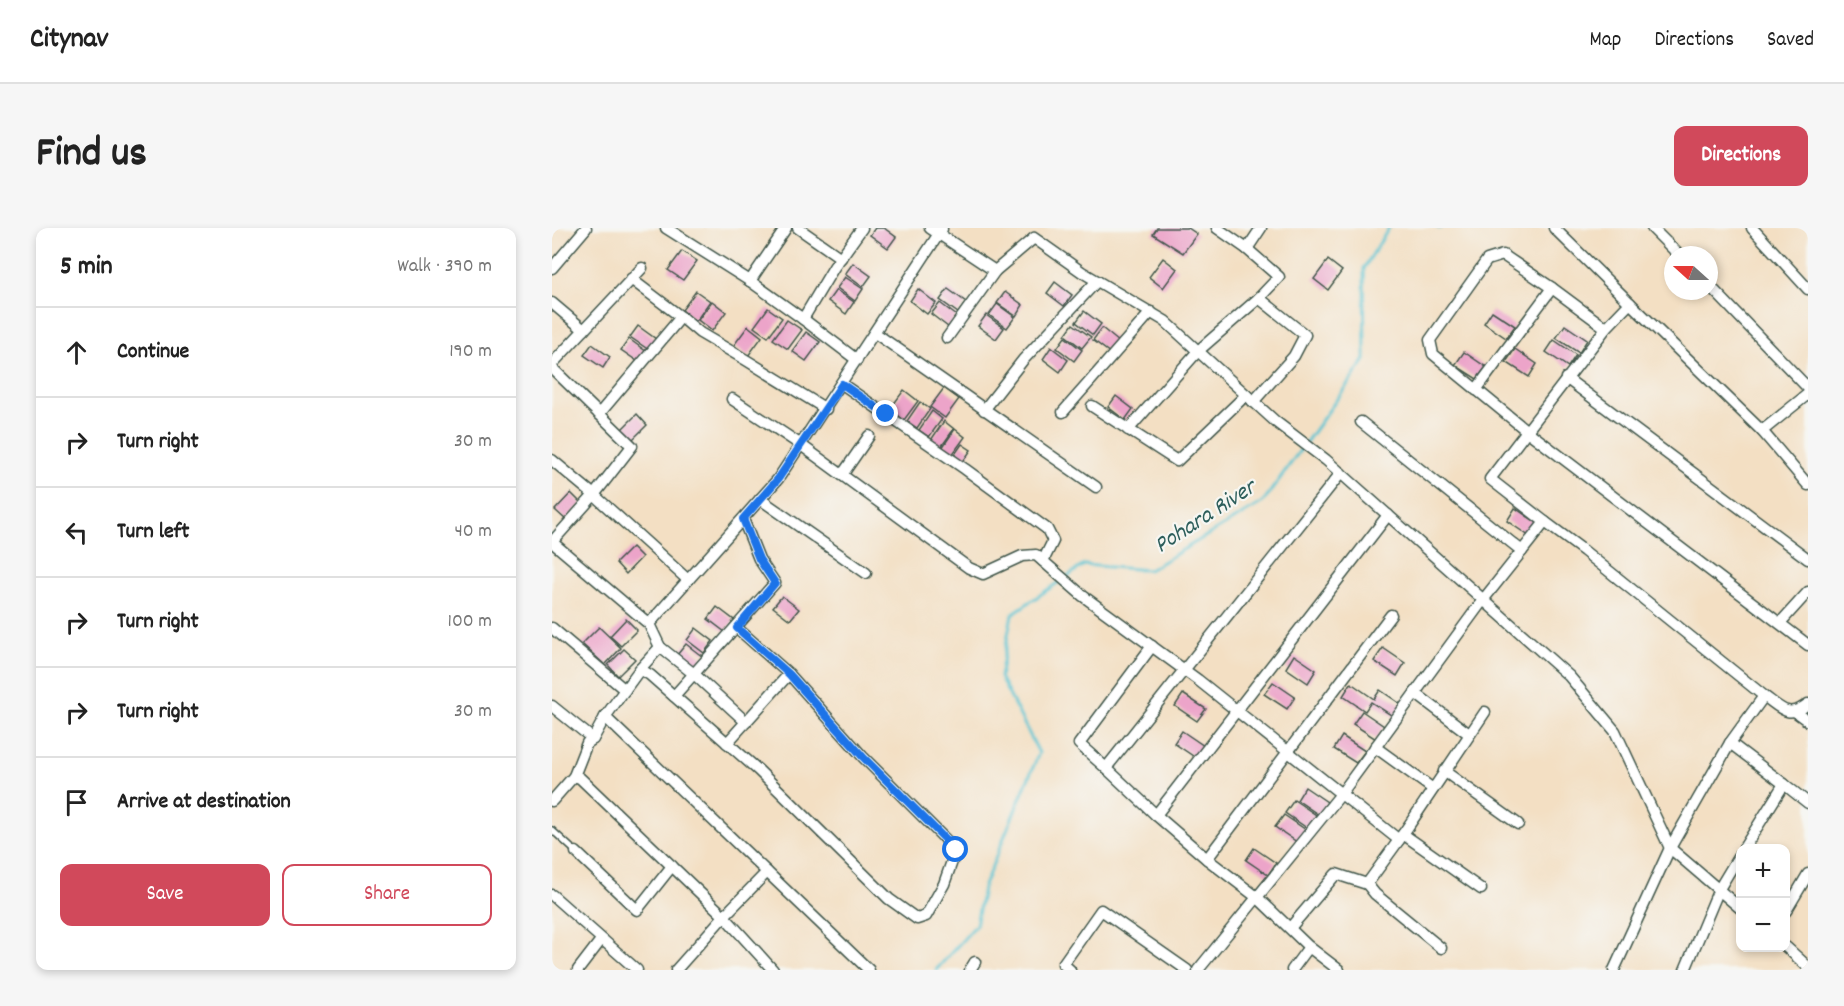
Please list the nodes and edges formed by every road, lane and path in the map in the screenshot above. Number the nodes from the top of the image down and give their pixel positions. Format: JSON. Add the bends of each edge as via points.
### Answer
{"nodes":[{"id":1,"x":586,"y":228,"type":"edge"},
{"id":2,"x":666,"y":228,"type":"edge"},
{"id":3,"x":786,"y":228,"type":"edge"},
{"id":4,"x":798,"y":228,"type":"edge"},
{"id":5,"x":862,"y":228,"type":"edge"},
{"id":6,"x":1217,"y":228,"type":"edge"},
{"id":7,"x":1261,"y":228,"type":"edge"},
{"id":8,"x":1554,"y":228,"type":"edge"},
{"id":9,"x":1652,"y":228,"type":"edge"},
{"id":10,"x":1752,"y":228,"type":"edge"},
{"id":11,"x":937,"y":230,"type":"edge"},
{"id":12,"x":1670,"y":246,"type":"edge"},
{"id":13,"x":1247,"y":249,"type":"junction"},
{"id":14,"x":841,"y":258,"type":"junction"},
{"id":15,"x":552,"y":268,"type":"edge"},
{"id":16,"x":642,"y":268,"type":"dead end"},
{"id":17,"x":995,"y":271,"type":"junction"},
{"id":18,"x":631,"y":279,"type":"junction"},
{"id":19,"x":750,"y":281,"type":"junction"},
{"id":20,"x":1096,"y":281,"type":"junction"},
{"id":21,"x":1552,"y":288,"type":"junction"},
{"id":22,"x":1808,"y":289,"type":"edge"},
{"id":23,"x":1718,"y":294,"type":"edge"},
{"id":24,"x":1259,"y":298,"type":"junction"},
{"id":25,"x":552,"y":303,"type":"edge"},
{"id":26,"x":1630,"y":303,"type":"junction"},
{"id":27,"x":1151,"y":312,"type":"junction"},
{"id":28,"x":681,"y":317,"type":"junction"},
{"id":29,"x":803,"y":319,"type":"junction"},
{"id":30,"x":1606,"y":328,"type":"junction"},
{"id":31,"x":584,"y":330,"type":"junction"},
{"id":32,"x":875,"y":333,"type":"junction"},
{"id":33,"x":947,"y":339,"type":"dead end"},
{"id":34,"x":1198,"y":351,"type":"junction"},
{"id":35,"x":857,"y":360,"type":"junction"},
{"id":36,"x":552,"y":363,"type":"edge"},
{"id":37,"x":552,"y":368,"type":"edge"},
{"id":38,"x":1566,"y":378,"type":"junction"},
{"id":39,"x":842,"y":384,"type":"junction"},
{"id":40,"x":1808,"y":388,"type":"edge"},
{"id":41,"x":1476,"y":390,"type":"junction"},
{"id":42,"x":1808,"y":394,"type":"edge"},
{"id":43,"x":1250,"y":398,"type":"junction"},
{"id":44,"x":732,"y":399,"type":"dead end"},
{"id":45,"x":1092,"y":406,"type":"dead end"},
{"id":46,"x":826,"y":409,"type":"junction"},
{"id":47,"x":984,"y":410,"type":"junction"},
{"id":48,"x":1063,"y":412,"type":"dead end"},
{"id":49,"x":599,"y":414,"type":"junction"},
{"id":50,"x":1361,"y":422,"type":"dead end"},
{"id":51,"x":1128,"y":430,"type":"junction"},
{"id":52,"x":1527,"y":431,"type":"junction"},
{"id":53,"x":1762,"y":431,"type":"junction"},
{"id":54,"x":869,"y":436,"type":"dead end"},
{"id":55,"x":801,"y":445,"type":"junction"},
{"id":56,"x":552,"y":459,"type":"edge"},
{"id":57,"x":1341,"y":473,"type":"junction"},
{"id":58,"x":842,"y":475,"type":"junction"},
{"id":59,"x":1808,"y":485,"type":"edge"},
{"id":60,"x":1096,"y":487,"type":"dead end"},
{"id":61,"x":594,"y":495,"type":"junction"},
{"id":62,"x":760,"y":499,"type":"junction"},
{"id":63,"x":1388,"y":515,"type":"junction"},
{"id":64,"x":743,"y":519,"type":"junction"},
{"id":65,"x":1545,"y":522,"type":"junction"},
{"id":66,"x":552,"y":542,"type":"edge"},
{"id":67,"x":1522,"y":551,"type":"junction"},
{"id":68,"x":1808,"y":560,"type":"edge"},
{"id":69,"x":1047,"y":563,"type":"junction"},
{"id":70,"x":866,"y":573,"type":"dead end"},
{"id":71,"x":688,"y":580,"type":"junction"},
{"id":72,"x":1808,"y":592,"type":"edge"},
{"id":73,"x":1484,"y":600,"type":"junction"},
{"id":74,"x":1391,"y":615,"type":"dead end"},
{"id":75,"x":1780,"y":623,"type":"junction"},
{"id":76,"x":650,"y":624,"type":"junction"},
{"id":77,"x":552,"y":628,"type":"edge"},
{"id":78,"x":737,"y":628,"type":"junction"},
{"id":79,"x":1808,"y":645,"type":"edge"},
{"id":80,"x":1152,"y":646,"type":"junction"},
{"id":81,"x":660,"y":647,"type":"junction"},
{"id":82,"x":640,"y":669,"type":"junction"},
{"id":83,"x":1185,"y":671,"type":"junction"},
{"id":84,"x":694,"y":674,"type":"junction"},
{"id":85,"x":789,"y":674,"type":"junction"},
{"id":86,"x":625,"y":690,"type":"junction"},
{"id":87,"x":1415,"y":693,"type":"junction"},
{"id":88,"x":674,"y":696,"type":"junction"},
{"id":89,"x":1764,"y":696,"type":"junction"},
{"id":90,"x":1808,"y":704,"type":"edge"},
{"id":91,"x":552,"y":706,"type":"edge"},
{"id":92,"x":1235,"y":710,"type":"junction"},
{"id":93,"x":1485,"y":712,"type":"dead end"},
{"id":94,"x":1797,"y":712,"type":"junction"},
{"id":95,"x":605,"y":717,"type":"junction"},
{"id":96,"x":1808,"y":721,"type":"edge"},
{"id":97,"x":746,"y":722,"type":"junction"},
{"id":98,"x":1469,"y":734,"type":"junction"},
{"id":99,"x":593,"y":740,"type":"junction"},
{"id":100,"x":727,"y":743,"type":"junction"},
{"id":101,"x":1730,"y":743,"type":"junction"},
{"id":102,"x":1375,"y":747,"type":"junction"},
{"id":103,"x":1288,"y":752,"type":"junction"},
{"id":104,"x":1106,"y":768,"type":"junction"},
{"id":105,"x":1444,"y":771,"type":"junction"},
{"id":106,"x":574,"y":776,"type":"junction"},
{"id":107,"x":1784,"y":784,"type":"junction"},
{"id":108,"x":1433,"y":789,"type":"junction"},
{"id":109,"x":1341,"y":794,"type":"junction"},
{"id":110,"x":552,"y":801,"type":"edge"},
{"id":111,"x":1808,"y":803,"type":"edge"},
{"id":112,"x":1156,"y":815,"type":"junction"},
{"id":113,"x":1518,"y":824,"type":"dead end"},
{"id":114,"x":552,"y":830,"type":"edge"},
{"id":115,"x":1401,"y":837,"type":"junction"},
{"id":116,"x":1747,"y":844,"type":"edge"},
{"id":117,"x":1670,"y":848,"type":"junction"},
{"id":118,"x":576,"y":852,"type":"joint"},
{"id":119,"x":1207,"y":859,"type":"junction"},
{"id":120,"x":1736,"y":861,"type":"edge"},
{"id":121,"x":672,"y":866,"type":"junction"},
{"id":122,"x":767,"y":872,"type":"junction"},
{"id":123,"x":1808,"y":874,"type":"edge"},
{"id":124,"x":1367,"y":884,"type":"junction"},
{"id":125,"x":1481,"y":889,"type":"dead end"},
{"id":126,"x":1719,"y":890,"type":"junction"},
{"id":127,"x":552,"y":895,"type":"edge"},
{"id":128,"x":1258,"y":898,"type":"junction"},
{"id":129,"x":1790,"y":903,"type":"edge"},
{"id":130,"x":1736,"y":905,"type":"edge"},
{"id":131,"x":724,"y":916,"type":"junction"},
{"id":132,"x":1290,"y":928,"type":"junction"},
{"id":133,"x":601,"y":940,"type":"junction"},
{"id":134,"x":1309,"y":947,"type":"junction"},
{"id":135,"x":1441,"y":948,"type":"dead end"},
{"id":136,"x":1790,"y":951,"type":"edge"},
{"id":137,"x":1808,"y":967,"type":"edge"},
{"id":138,"x":578,"y":970,"type":"edge"},
{"id":139,"x":637,"y":970,"type":"edge"},
{"id":140,"x":676,"y":970,"type":"edge"},
{"id":141,"x":773,"y":970,"type":"edge"},
{"id":142,"x":869,"y":970,"type":"edge"},
{"id":143,"x":1070,"y":970,"type":"edge"},
{"id":144,"x":1187,"y":970,"type":"edge"},
{"id":145,"x":1198,"y":970,"type":"edge"},
{"id":146,"x":1292,"y":970,"type":"edge"},
{"id":147,"x":1340,"y":970,"type":"edge"},
{"id":148,"x":1614,"y":970,"type":"edge"},
{"id":149,"x":1685,"y":970,"type":"edge"}],
"edges":[{"from":1,"to":15,"type":"street"},
{"from":2,"to":19,"type":"street"},
{"from":3,"to":19,"type":"street"},
{"from":4,"to":14,"type":"street"},
{"from":5,"to":14,"type":"street"},
{"from":6,"to":13,"type":"street"},
{"from":7,"to":13,"type":"street"},
{"from":8,"to":26,"type":"street"},
{"from":9,"to":12,"type":"street"},
{"from":10,"to":22,"type":"street"},
{"from":11,"to":17,"type":"street"},
{"from":11,"to":32,"type":"street"},
{"from":13,"to":24,"type":"street","via":[[1279,277]]},
{"from":14,"to":29,"type":"street"},
{"from":16,"to":18,"type":"street"},
{"from":17,"to":20,"type":"street","via":[[1034,238]]},
{"from":17,"to":33,"type":"street"},
{"from":18,"to":28,"type":"street"},
{"from":18,"to":31,"type":"street"},
{"from":19,"to":29,"type":"street"},
{"from":20,"to":27,"type":"street"},
{"from":20,"to":47,"type":"street","via":[[1023,360]]},
{"from":21,"to":30,"type":"street"},
{"from":21,"to":41,"type":"street"},
{"from":21,"to":41,"type":"street","via":[[1503,255],[1487,260],[1430,340],[1433,354]]},
{"from":23,"to":40,"type":"street"},
{"from":24,"to":34,"type":"street"},
{"from":24,"to":43,"type":"street","via":[[1305,334],[1294,356]]},
{"from":25,"to":31,"type":"street"},
{"from":26,"to":30,"type":"street"},
{"from":26,"to":53,"type":"street"},
{"from":27,"to":34,"type":"street"},
{"from":27,"to":48,"type":"street"},
{"from":28,"to":46,"type":"street","via":[[700,333]]},
{"from":28,"to":49,"type":"street"},
{"from":29,"to":35,"type":"street"},
{"from":30,"to":38,"type":"street"},
{"from":31,"to":36,"type":"street"},
{"from":32,"to":35,"type":"street"},
{"from":32,"to":47,"type":"street"},
{"from":34,"to":43,"type":"street"},
{"from":34,"to":51,"type":"street"},
{"from":35,"to":39,"type":"street"},
{"from":37,"to":49,"type":"street"},
{"from":38,"to":52,"type":"street"},
{"from":38,"to":68,"type":"street"},
{"from":39,"to":46,"type":"street"},
{"from":39,"to":69,"type":"street","via":[[1047,529],[1053,541]]},
{"from":41,"to":52,"type":"street"},
{"from":42,"to":53,"type":"street"},
{"from":43,"to":51,"type":"street","via":[[1177,461]]},
{"from":43,"to":57,"type":"street"},
{"from":44,"to":55,"type":"street"},
{"from":45,"to":51,"type":"street"},
{"from":46,"to":55,"type":"street"},
{"from":47,"to":60,"type":"street"},
{"from":49,"to":61,"type":"street","via":[[632,446]]},
{"from":50,"to":67,"type":"street"},
{"from":52,"to":65,"type":"street","via":[[1490,479]]},
{"from":52,"to":75,"type":"street"},
{"from":53,"to":59,"type":"street"},
{"from":54,"to":58,"type":"street"},
{"from":55,"to":58,"type":"street"},
{"from":55,"to":62,"type":"street"},
{"from":56,"to":61,"type":"street"},
{"from":57,"to":63,"type":"street"},
{"from":57,"to":83,"type":"street"},
{"from":58,"to":69,"type":"street","via":[[969,568],[983,574],[1022,556],[1036,555]]},
{"from":61,"to":66,"type":"street"},
{"from":61,"to":71,"type":"street"},
{"from":62,"to":64,"type":"street"},
{"from":62,"to":70,"type":"street"},
{"from":63,"to":73,"type":"street"},
{"from":63,"to":92,"type":"street"},
{"from":64,"to":71,"type":"street"},
{"from":64,"to":78,"type":"street","via":[[759,559],[775,583]]},
{"from":65,"to":67,"type":"street"},
{"from":65,"to":89,"type":"street"},
{"from":66,"to":76,"type":"street"},
{"from":67,"to":73,"type":"street"},
{"from":69,"to":80,"type":"street","via":[[1083,596]]},
{"from":71,"to":76,"type":"street"},
{"from":72,"to":75,"type":"street"},
{"from":73,"to":87,"type":"street"},
{"from":73,"to":117,"type":"street","via":[[1569,676],[1615,731]]},
{"from":74,"to":103,"type":"street"},
{"from":75,"to":79,"type":"street"},
{"from":76,"to":81,"type":"street"},
{"from":77,"to":86,"type":"street"},
{"from":78,"to":84,"type":"street"},
{"from":78,"to":85,"type":"street"},
{"from":80,"to":83,"type":"street"},
{"from":80,"to":104,"type":"street","via":[[1079,744]]},
{"from":81,"to":82,"type":"street"},
{"from":81,"to":84,"type":"street"},
{"from":82,"to":86,"type":"street"},
{"from":82,"to":88,"type":"street"},
{"from":83,"to":92,"type":"street"},
{"from":83,"to":104,"type":"street"},
{"from":84,"to":88,"type":"street"},
{"from":84,"to":97,"type":"street"},
{"from":85,"to":97,"type":"street"},
{"from":85,"to":100,"type":"street","via":[[863,757],[956,850],[944,884],[926,916],[917,919],[889,898]]},
{"from":86,"to":95,"type":"street"},
{"from":87,"to":98,"type":"street"},
{"from":87,"to":102,"type":"street"},
{"from":88,"to":100,"type":"street"},
{"from":89,"to":94,"type":"street","via":[[1788,713]]},
{"from":89,"to":101,"type":"street"},
{"from":90,"to":94,"type":"street"},
{"from":91,"to":99,"type":"street"},
{"from":92,"to":103,"type":"street"},
{"from":92,"to":112,"type":"street"},
{"from":93,"to":98,"type":"street"},
{"from":94,"to":96,"type":"street"},
{"from":95,"to":99,"type":"street"},
{"from":95,"to":122,"type":"street"},
{"from":97,"to":100,"type":"street"},
{"from":98,"to":105,"type":"street"},
{"from":99,"to":106,"type":"street","via":[[587,743]]},
{"from":101,"to":107,"type":"street"},
{"from":101,"to":117,"type":"street"},
{"from":102,"to":108,"type":"street"},
{"from":102,"to":109,"type":"street"},
{"from":103,"to":109,"type":"street"},
{"from":103,"to":119,"type":"street"},
{"from":104,"to":112,"type":"street"},
{"from":105,"to":108,"type":"street"},
{"from":105,"to":113,"type":"street"},
{"from":106,"to":110,"type":"street"},
{"from":106,"to":121,"type":"street"},
{"from":107,"to":111,"type":"street"},
{"from":107,"to":116,"type":"street"},
{"from":108,"to":115,"type":"street"},
{"from":109,"to":115,"type":"street"},
{"from":109,"to":128,"type":"street"},
{"from":112,"to":119,"type":"street"},
{"from":114,"to":118,"type":"lane"},
{"from":115,"to":124,"type":"street"},
{"from":115,"to":125,"type":"street"},
{"from":117,"to":126,"type":"street"},
{"from":117,"to":148,"type":"street"},
{"from":118,"to":121,"type":"street","via":[[636,910]]},
{"from":119,"to":128,"type":"street"},
{"from":120,"to":126,"type":"street"},
{"from":121,"to":131,"type":"street"},
{"from":122,"to":131,"type":"street"},
{"from":122,"to":142,"type":"street"},
{"from":123,"to":129,"type":"street"},
{"from":124,"to":132,"type":"street","via":[[1336,874]]},
{"from":124,"to":135,"type":"street"},
{"from":126,"to":130,"type":"street"},
{"from":126,"to":149,"type":"street"},
{"from":127,"to":133,"type":"street"},
{"from":128,"to":132,"type":"street"},
{"from":128,"to":145,"type":"street"},
{"from":131,"to":140,"type":"street"},
{"from":131,"to":141,"type":"street"},
{"from":132,"to":134,"type":"street"},
{"from":133,"to":138,"type":"street"},
{"from":133,"to":139,"type":"street"},
{"from":134,"to":146,"type":"street"},
{"from":134,"to":147,"type":"street"},
{"from":136,"to":137,"type":"street"},
{"from":143,"to":144,"type":"street","via":[[1063,964],[1101,910]]}]}
